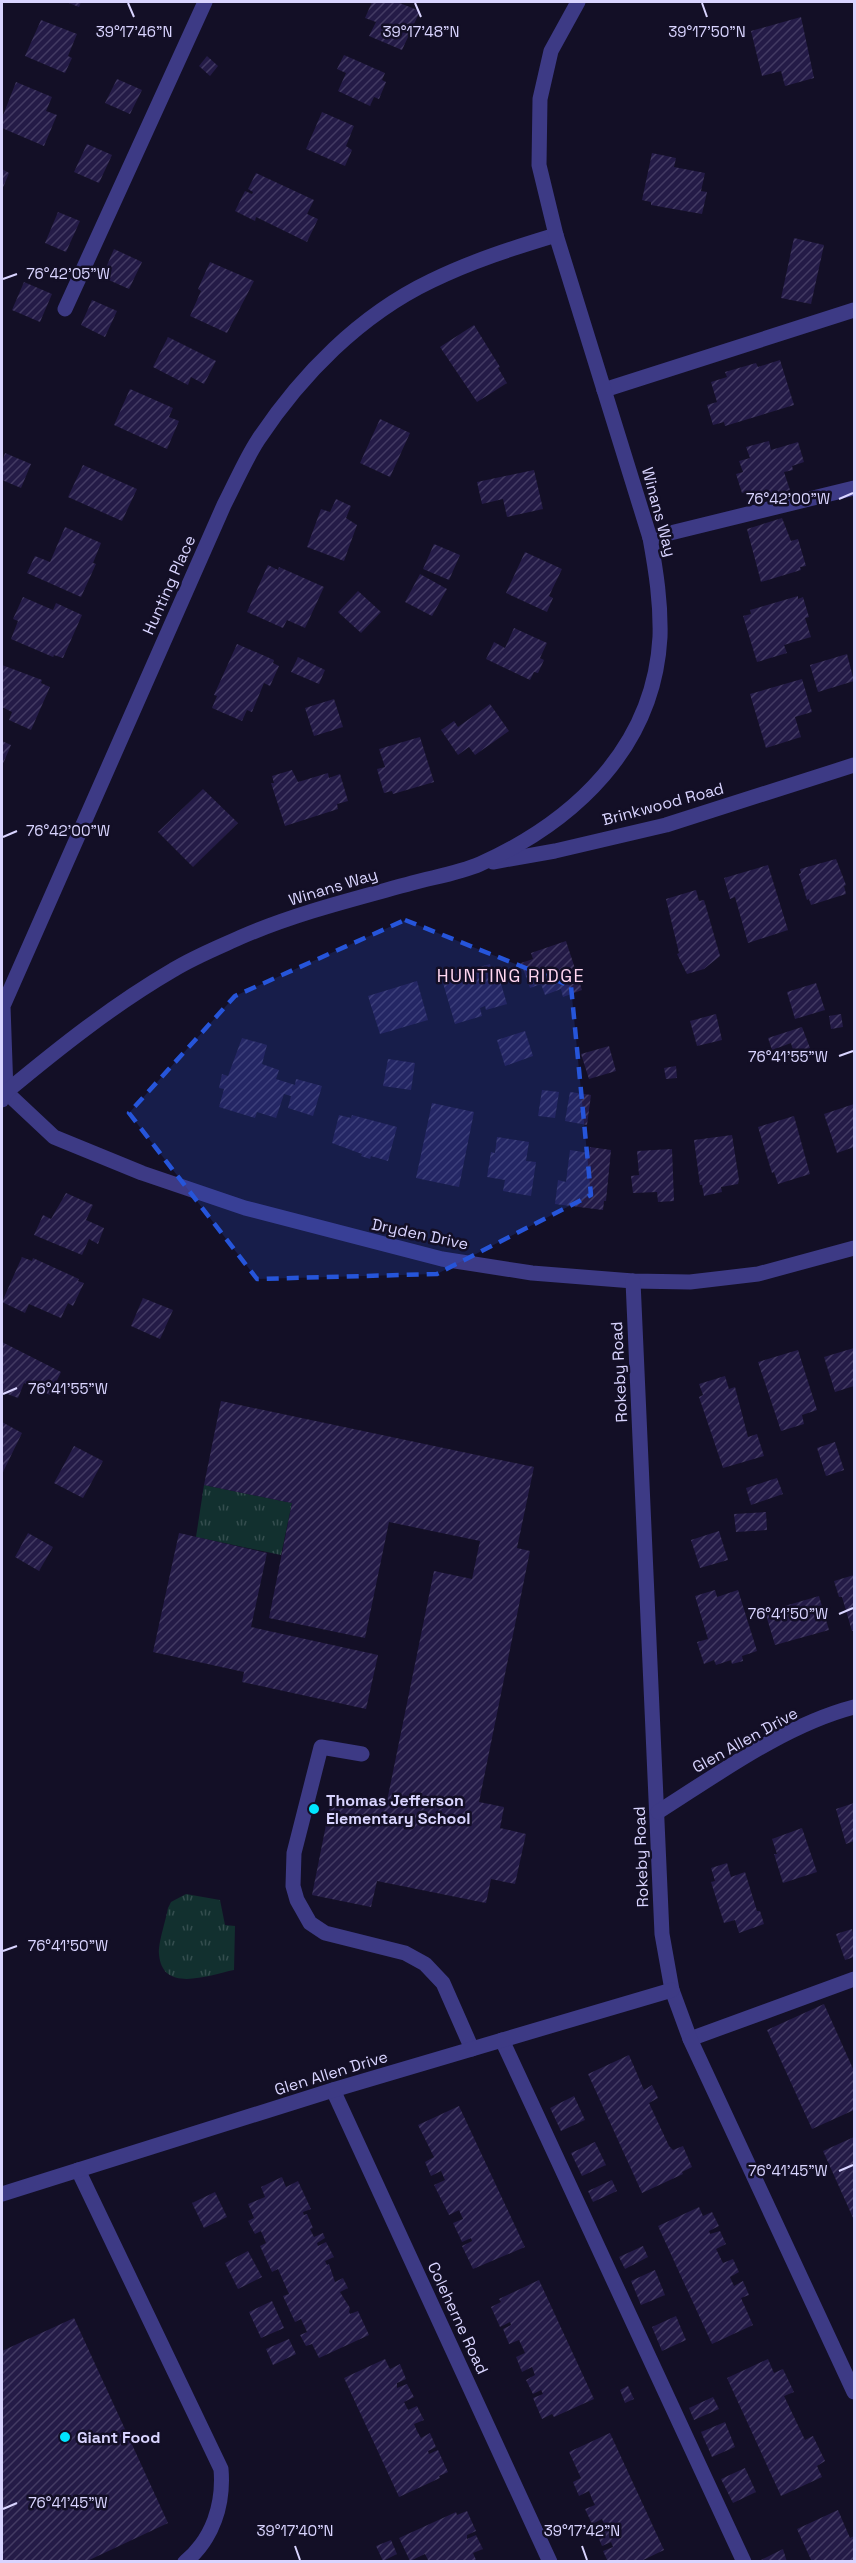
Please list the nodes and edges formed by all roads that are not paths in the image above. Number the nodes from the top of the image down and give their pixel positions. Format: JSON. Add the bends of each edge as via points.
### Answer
{"nodes":[{"id":1,"x":205,"y":2,"type":"edge"},
{"id":2,"x":578,"y":2,"type":"edge"},
{"id":3,"x":556,"y":235,"type":"junction"},
{"id":4,"x":65,"y":309,"type":"dead end"},
{"id":5,"x":855,"y":310,"type":"edge"},
{"id":6,"x":604,"y":390,"type":"junction"},
{"id":7,"x":855,"y":488,"type":"edge"},
{"id":8,"x":650,"y":538,"type":"junction"},
{"id":9,"x":855,"y":765,"type":"edge"},
{"id":10,"x":478,"y":864,"type":"junction"},
{"id":11,"x":4,"y":1096,"type":"edge"},
{"id":12,"x":855,"y":1248,"type":"edge"},
{"id":13,"x":633,"y":1281,"type":"junction"},
{"id":14,"x":855,"y":1707,"type":"edge"},
{"id":15,"x":362,"y":1754,"type":"dead end"},
{"id":16,"x":657,"y":1812,"type":"junction"},
{"id":17,"x":855,"y":1979,"type":"edge"},
{"id":18,"x":672,"y":1990,"type":"junction"},
{"id":19,"x":690,"y":2039,"type":"junction"},
{"id":20,"x":502,"y":2040,"type":"junction"},
{"id":21,"x":472,"y":2049,"type":"junction"},
{"id":22,"x":333,"y":2090,"type":"junction"},
{"id":23,"x":78,"y":2170,"type":"junction"},
{"id":24,"x":2,"y":2194,"type":"edge"},
{"id":25,"x":855,"y":2392,"type":"edge"},
{"id":26,"x":185,"y":2562,"type":"edge"},
{"id":27,"x":550,"y":2562,"type":"edge"},
{"id":28,"x":744,"y":2562,"type":"edge"}],
"edges":[{"from":1,"to":4,"type":"street"},
{"from":2,"to":3,"type":"street","name":"Winans Way","via":[[551,51],[540,99],[539,165]]},
{"from":3,"to":6,"type":"street","name":"Winans Way"},
{"from":3,"to":11,"type":"street","name":"Hunting Place","via":[[489,256],[430,281],[385,308],[337,345],[296,388],[257,441],[224,505],[3,1006]]},
{"from":5,"to":6,"type":"street"},
{"from":6,"to":8,"type":"street","name":"Winans Way"},
{"from":7,"to":8,"type":"street"},
{"from":8,"to":10,"type":"street","name":"Winans Way","via":[[659,588],[660,637],[644,712],[620,756],[583,799],[544,829]]},
{"from":9,"to":10,"type":"street","name":"Brinkwood Road","via":[[666,825]]},
{"from":10,"to":11,"type":"street","name":"Winans Way","via":[[321,908],[243,936],[175,968],[63,1045]]},
{"from":11,"to":13,"type":"street","name":"Dryden Drive","via":[[54,1137],[142,1173],[245,1208],[442,1259],[532,1273]]},
{"from":12,"to":13,"type":"street","name":"Dryden Drive","via":[[758,1274],[690,1282]]},
{"from":13,"to":16,"type":"street","name":"Rokeby Road"},
{"from":14,"to":16,"type":"street","name":"Glen Allen Drive","via":[[742,1758]]},
{"from":15,"to":21,"type":"street","via":[[321,1747],[294,1853],[293,1886],[297,1900],[310,1923],[324,1933],[405,1953],[425,1964],[443,1983]]},
{"from":16,"to":18,"type":"street","name":"Rokeby Road","via":[[662,1934]]},
{"from":17,"to":19,"type":"street"},
{"from":18,"to":19,"type":"street","name":"Rokeby Road"},
{"from":18,"to":20,"type":"street","name":"Glen Allen Drive"},
{"from":19,"to":25,"type":"street","name":"Rokeby Road"},
{"from":20,"to":21,"type":"street","name":"Glen Allen Drive"},
{"from":20,"to":28,"type":"street"},
{"from":21,"to":22,"type":"street","name":"Glen Allen Drive"},
{"from":22,"to":23,"type":"street","name":"Glen Allen Drive"},
{"from":22,"to":27,"type":"street","name":"Coleherne Road"},
{"from":23,"to":24,"type":"street","name":"Glen Allen Drive"},
{"from":23,"to":26,"type":"street","via":[[221,2469],[223,2490],[218,2513],[197,2552]]}]}
